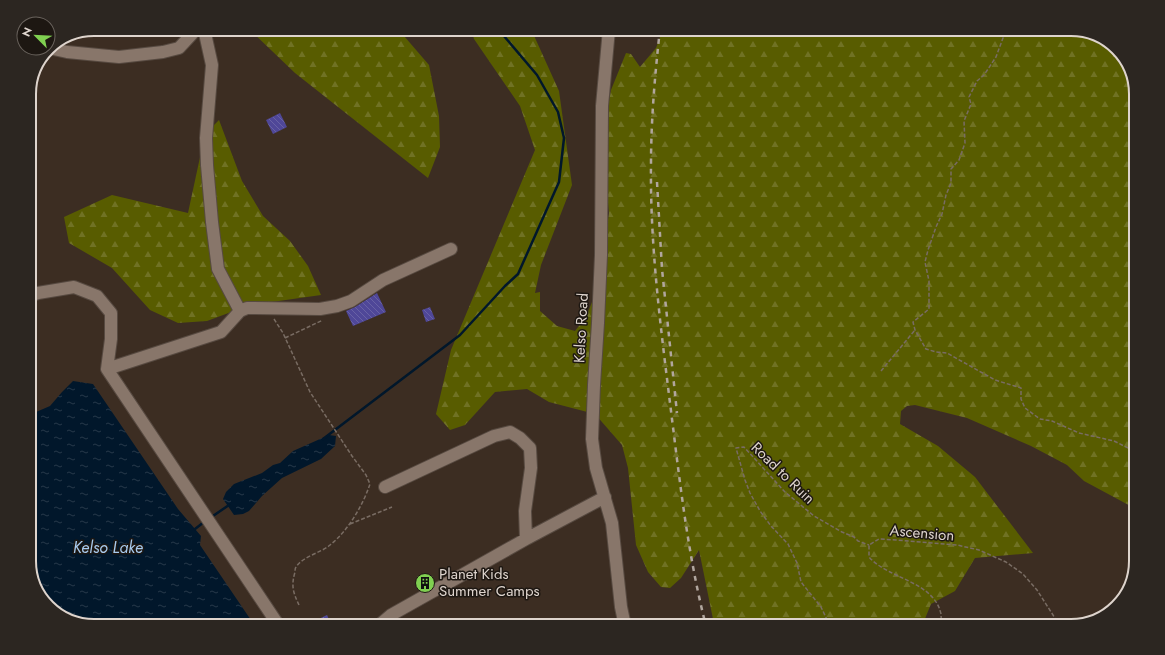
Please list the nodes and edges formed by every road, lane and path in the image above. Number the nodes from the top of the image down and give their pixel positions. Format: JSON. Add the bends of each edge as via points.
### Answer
{"nodes":[{"id":1,"x":190,"y":36,"type":"edge"},
{"id":2,"x":206,"y":36,"type":"edge"},
{"id":3,"x":608,"y":36,"type":"edge"},
{"id":4,"x":1005,"y":36,"type":"edge"},
{"id":5,"x":57,"y":50,"type":"edge"},
{"id":6,"x":451,"y":249,"type":"dead end"},
{"id":7,"x":36,"y":294,"type":"edge"},
{"id":8,"x":268,"y":309,"type":"junction"},
{"id":9,"x":240,"y":311,"type":"junction"},
{"id":10,"x":325,"y":319,"type":"dead end"},
{"id":11,"x":915,"y":330,"type":"junction"},
{"id":12,"x":285,"y":338,"type":"junction"},
{"id":13,"x":107,"y":369,"type":"junction"},
{"id":14,"x":881,"y":371,"type":"dead end"},
{"id":15,"x":1129,"y":449,"type":"edge"},
{"id":16,"x":385,"y":487,"type":"dead end"},
{"id":17,"x":605,"y":497,"type":"junction"},
{"id":18,"x":392,"y":507,"type":"dead end"},
{"id":19,"x":350,"y":524,"type":"junction"},
{"id":20,"x":526,"y":539,"type":"junction"},
{"id":21,"x":869,"y":545,"type":"junction"},
{"id":22,"x":299,"y":605,"type":"dead end"},
{"id":23,"x":274,"y":619,"type":"edge"},
{"id":24,"x":386,"y":619,"type":"edge"},
{"id":25,"x":624,"y":619,"type":"edge"},
{"id":26,"x":827,"y":619,"type":"edge"},
{"id":27,"x":941,"y":619,"type":"edge"},
{"id":28,"x":1056,"y":619,"type":"edge"}],
"edges":[{"from":1,"to":5,"type":"street","via":[[179,48],[119,57]]},
{"from":2,"to":9,"type":"street","via":[[212,64],[206,138],[212,222],[218,269]]},
{"from":3,"to":17,"type":"street","name":"Kelso Road","via":[[602,106],[601,255],[592,439],[596,468]]},
{"from":4,"to":11,"type":"path","via":[[996,56],[977,81],[969,97],[971,104],[964,122],[965,143],[959,160],[951,169],[942,214],[925,262],[929,281],[929,309],[913,322]]},
{"from":6,"to":8,"type":"street","via":[[382,280],[352,301],[337,306],[320,309]]},
{"from":7,"to":13,"type":"street","via":[[74,287],[97,296],[111,313]]},
{"from":8,"to":9,"type":"street","via":[[247,308]]},
{"from":8,"to":12,"type":"path"},
{"from":9,"to":13,"type":"street","via":[[221,332]]},
{"from":10,"to":12,"type":"path"},
{"from":11,"to":14,"type":"path"},
{"from":11,"to":15,"type":"path","via":[[926,349],[947,353],[995,380],[1021,388],[1021,399],[1025,408],[1040,418],[1079,433],[1114,441]]},
{"from":12,"to":19,"type":"path","via":[[310,392],[370,484]]},
{"from":13,"to":23,"type":"street"},
{"from":16,"to":20,"type":"street","via":[[494,436],[510,432],[530,448]]},
{"from":17,"to":20,"type":"street"},
{"from":17,"to":25,"type":"street","name":"Kelso Road","via":[[612,523]]},
{"from":18,"to":19,"type":"path"},
{"from":19,"to":22,"type":"path","via":[[330,546],[296,567],[292,582],[294,596]]},
{"from":20,"to":24,"type":"street"},
{"from":21,"to":26,"type":"path","name":"Road to Ruin","via":[[814,516],[785,492],[744,447],[736,448],[750,493],[771,526],[788,544],[797,563],[801,582],[821,607]]},
{"from":21,"to":27,"type":"path","name":"Ascension","via":[[869,557],[873,562],[930,594],[939,606]]},
{"from":21,"to":28,"type":"path","name":"Ascension","via":[[879,539],[957,545],[979,550],[1006,562],[1023,574]]}]}
